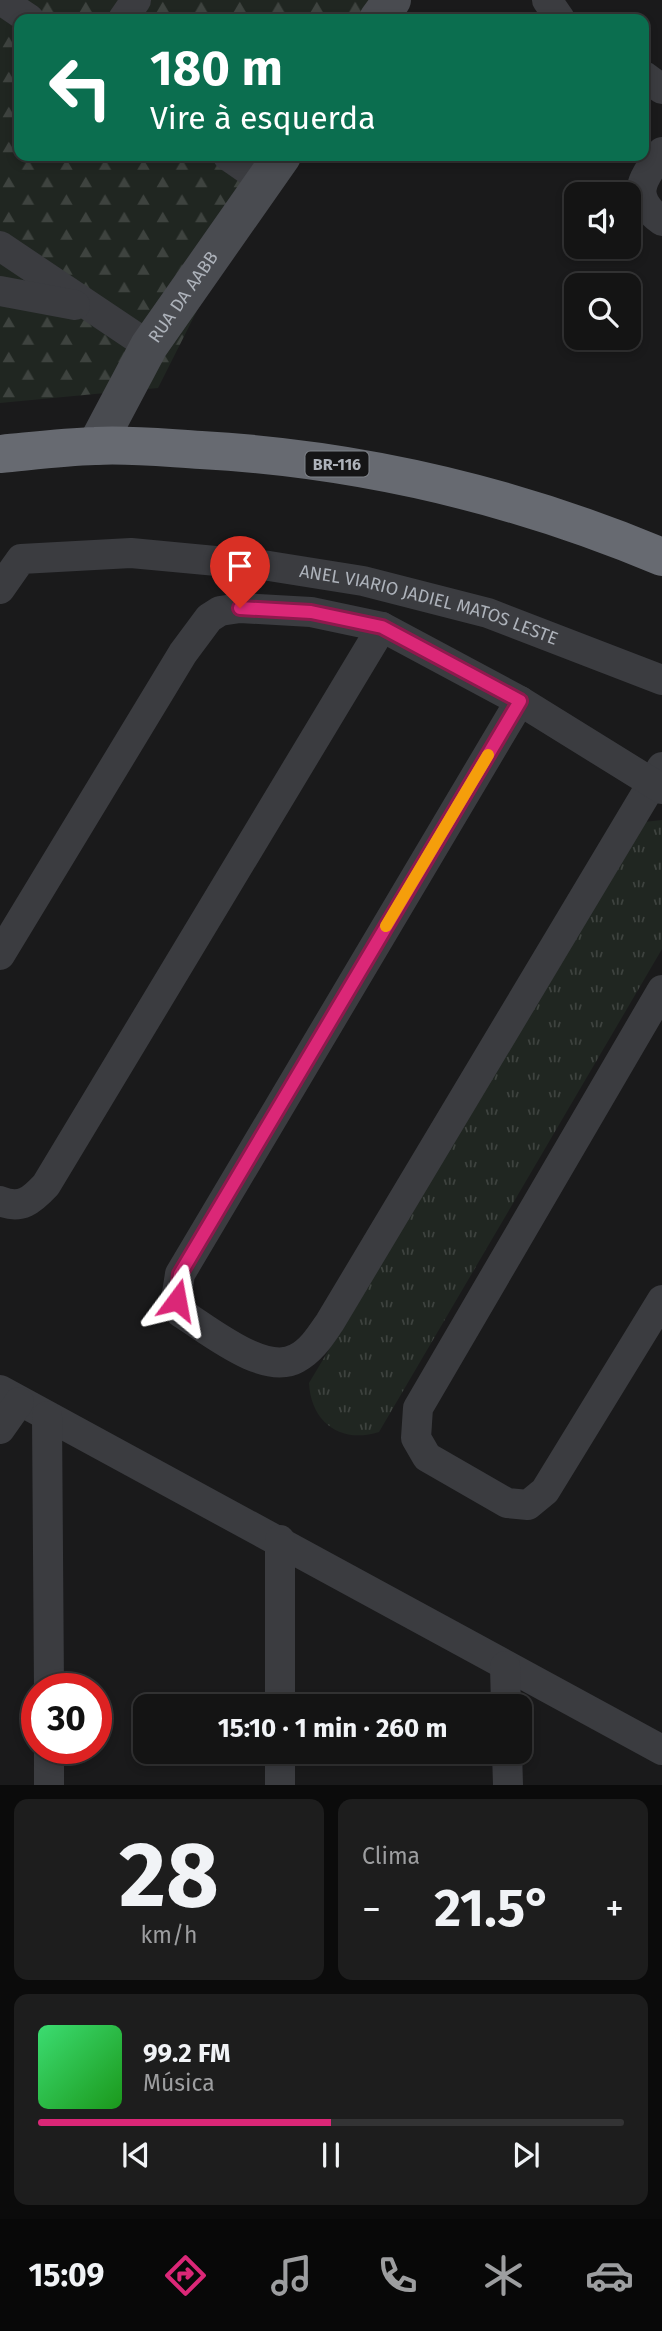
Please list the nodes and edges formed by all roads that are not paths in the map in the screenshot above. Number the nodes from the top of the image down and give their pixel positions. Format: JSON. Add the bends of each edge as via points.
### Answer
{"nodes":[{"id":1,"x":1,"y":0,"type":"edge"},
{"id":2,"x":22,"y":14,"type":"edge"},
{"id":3,"x":662,"y":152,"type":"edge"},
{"id":4,"x":247,"y":161,"type":"edge"},
{"id":5,"x":273,"y":168,"type":"edge"},
{"id":6,"x":662,"y":221,"type":"edge"},
{"id":7,"x":0,"y":246,"type":"edge"},
{"id":8,"x":0,"y":291,"type":"edge"},
{"id":9,"x":88,"y":307,"type":"junction"},
{"id":10,"x":149,"y":346,"type":"junction"},
{"id":11,"x":96,"y":446,"type":"junction"},
{"id":12,"x":0,"y":454,"type":"edge"},
{"id":13,"x":662,"y":557,"type":"edge"},
{"id":14,"x":0,"y":589,"type":"edge"},
{"id":15,"x":382,"y":627,"type":"junction"},
{"id":16,"x":662,"y":680,"type":"edge"},
{"id":17,"x":520,"y":701,"type":"junction"},
{"id":18,"x":659,"y":780,"type":"edge"},
{"id":19,"x":0,"y":955,"type":"edge"},
{"id":20,"x":662,"y":990,"type":"edge"},
{"id":21,"x":0,"y":1201,"type":"edge"},
{"id":22,"x":662,"y":1300,"type":"edge"},
{"id":23,"x":10,"y":1396,"type":"edge"},
{"id":24,"x":47,"y":1416,"type":"junction"},
{"id":25,"x":0,"y":1429,"type":"edge"},
{"id":26,"x":280,"y":1540,"type":"junction"},
{"id":27,"x":505,"y":1665,"type":"junction"},
{"id":28,"x":49,"y":1673,"type":"edge"},
{"id":29,"x":280,"y":1694,"type":"edge"},
{"id":30,"x":506,"y":1694,"type":"edge"},
{"id":31,"x":662,"y":1750,"type":"edge"},
{"id":32,"x":49,"y":1764,"type":"edge"},
{"id":33,"x":280,"y":1764,"type":"edge"},
{"id":34,"x":507,"y":1764,"type":"edge"},
{"id":35,"x":49,"y":1785,"type":"edge"},
{"id":36,"x":280,"y":1785,"type":"edge"},
{"id":37,"x":508,"y":1785,"type":"edge"}],
"edges":[{"from":1,"to":2,"type":"street"},
{"from":3,"to":6,"type":"street","via":[[644,177],[641,195],[649,211]]},
{"from":4,"to":5,"type":"street"},
{"from":5,"to":10,"type":"street","name":"RUA DA AABB"},
{"from":7,"to":9,"type":"street"},
{"from":8,"to":9,"type":"street"},
{"from":9,"to":10,"type":"street"},
{"from":10,"to":11,"type":"street","name":"RUA DA AABB"},
{"from":11,"to":12,"type":"highway","number":"BR-116"},
{"from":11,"to":13,"type":"highway","number":"BR-116","via":[[273,454],[407,475],[502,499]]},
{"from":14,"to":16,"type":"street","name":"ANEL VIARIO JADIEL MATOS LESTE","via":[[21,559],[131,553],[269,566],[362,581],[488,613]]},
{"from":15,"to":17,"type":"street"},
{"from":15,"to":19,"type":"street","via":[[311,612],[240,608],[209,618],[183,653]]},
{"from":15,"to":21,"type":"street","via":[[46,1185],[29,1202]]},
{"from":17,"to":18,"type":"street"},
{"from":17,"to":18,"type":"street","via":[[180,1274],[177,1300],[181,1313],[255,1359],[281,1364],[297,1359],[330,1322]]},
{"from":20,"to":22,"type":"street","via":[[418,1408],[416,1438],[427,1457],[507,1503],[536,1501]]},
{"from":23,"to":24,"type":"street"},
{"from":23,"to":25,"type":"street"},
{"from":24,"to":26,"type":"street"},
{"from":24,"to":28,"type":"street"},
{"from":26,"to":27,"type":"street"},
{"from":26,"to":29,"type":"street"},
{"from":27,"to":30,"type":"street"},
{"from":27,"to":31,"type":"street"},
{"from":32,"to":35,"type":"street"},
{"from":33,"to":36,"type":"street"},
{"from":34,"to":37,"type":"street"}]}
